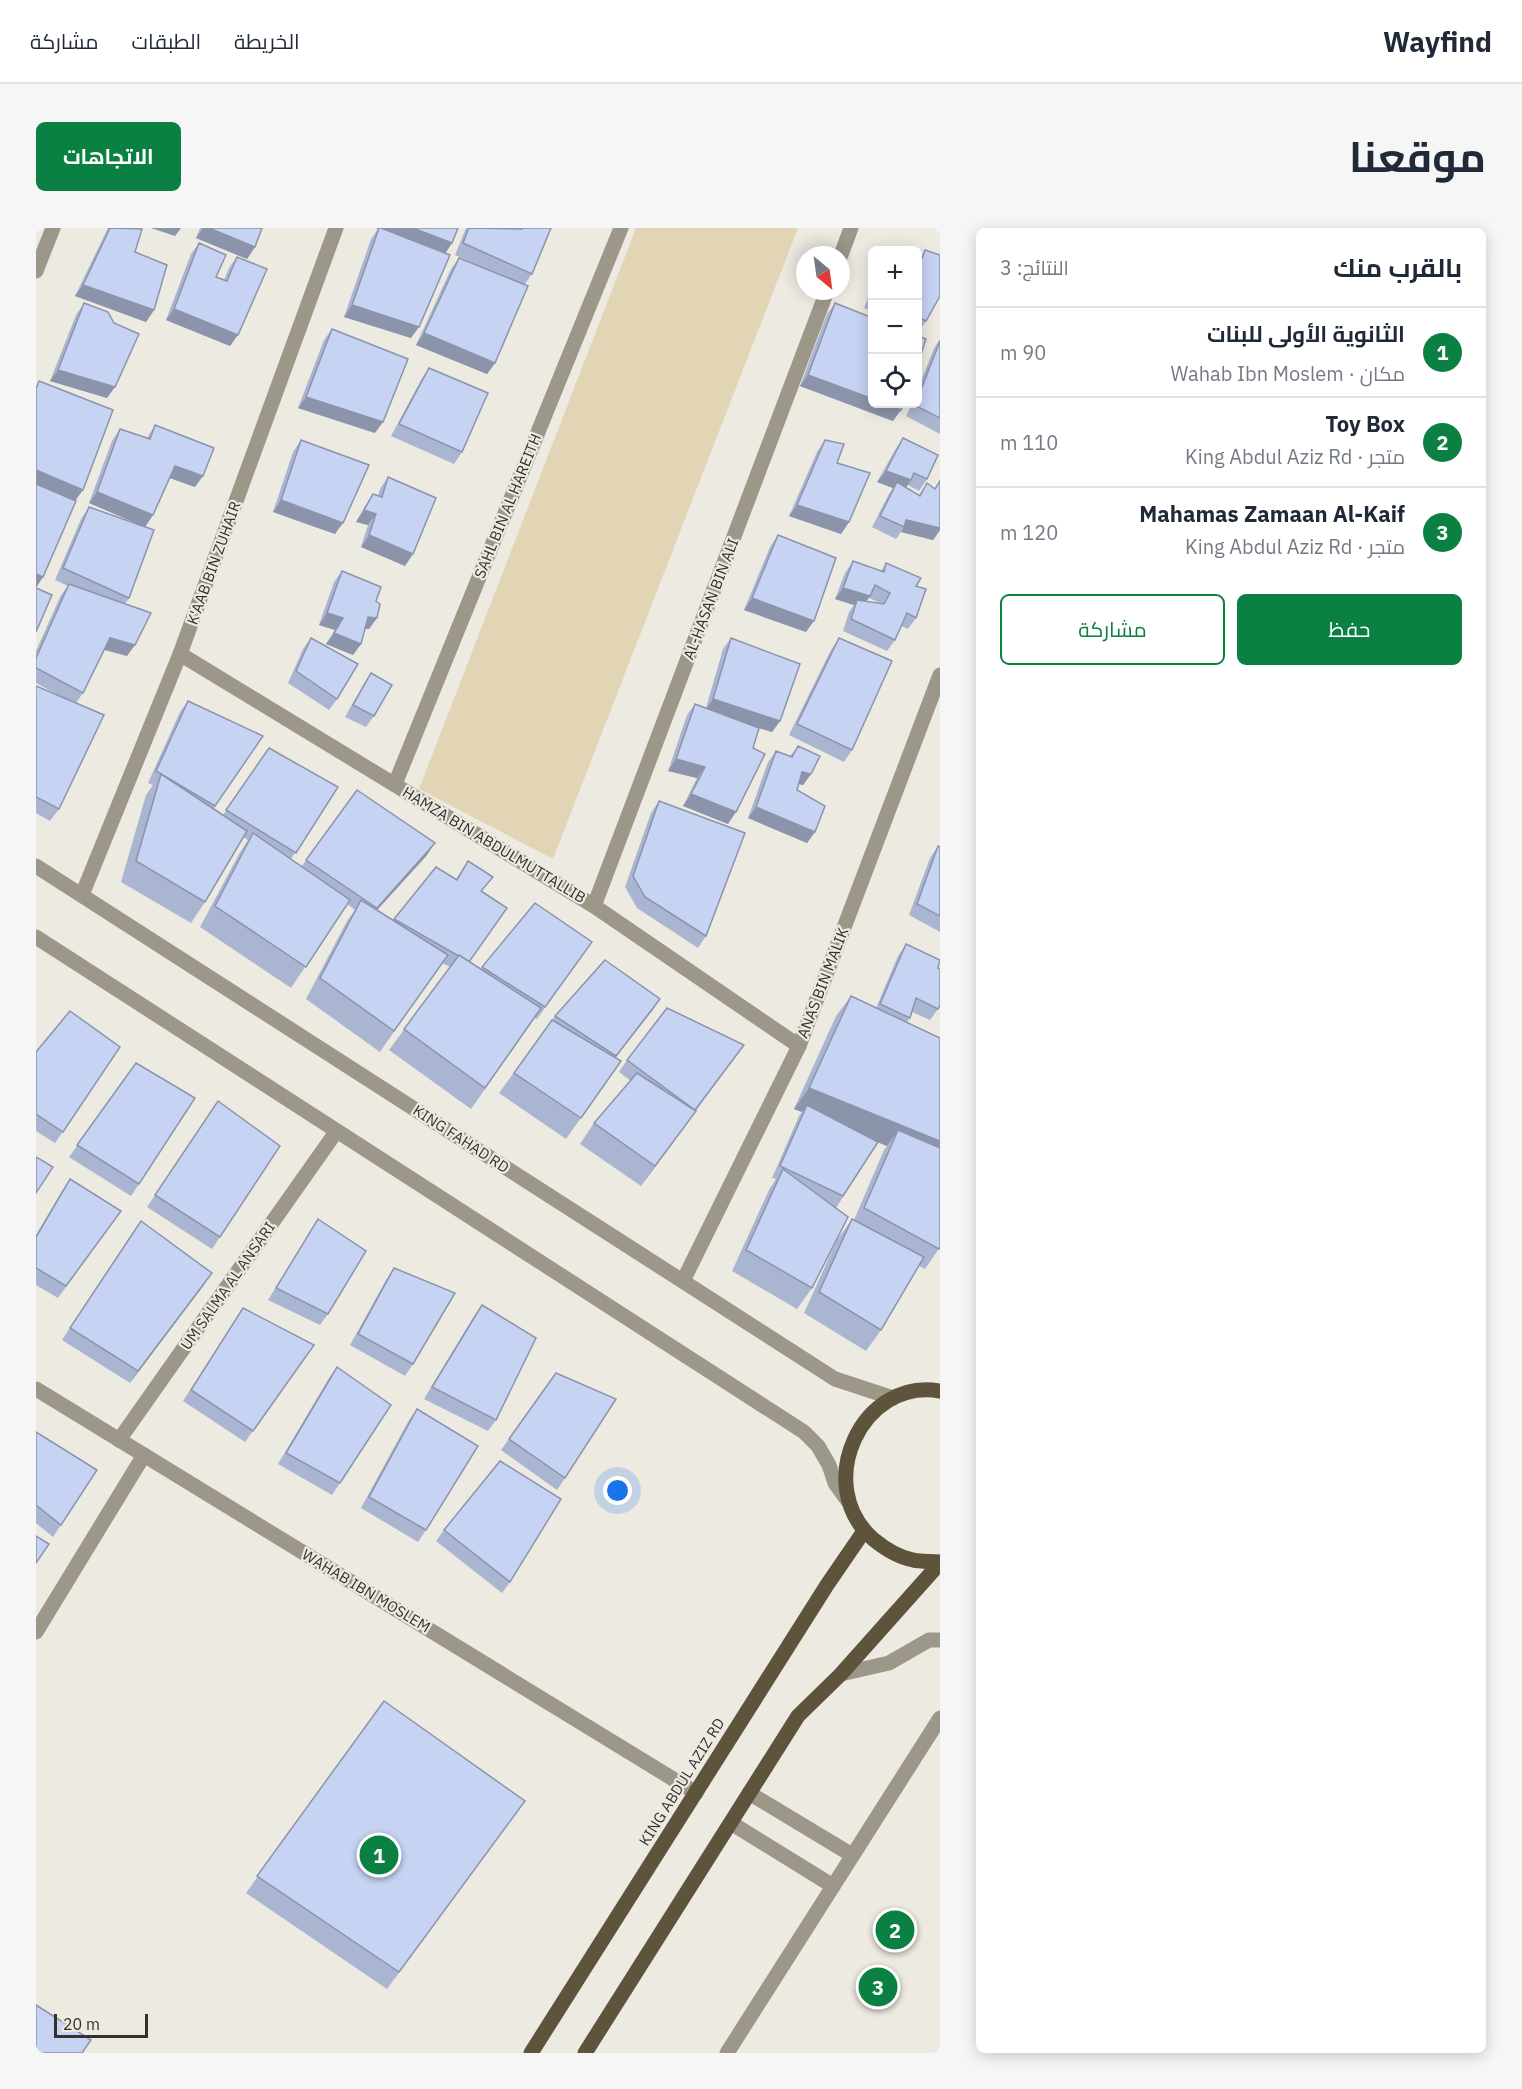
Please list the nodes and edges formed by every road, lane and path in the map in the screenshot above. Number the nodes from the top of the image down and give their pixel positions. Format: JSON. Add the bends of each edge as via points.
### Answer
{"nodes":[{"id":1,"x":53,"y":228,"type":"edge"},
{"id":2,"x":336,"y":228,"type":"edge"},
{"id":3,"x":621,"y":228,"type":"edge"},
{"id":4,"x":851,"y":228,"type":"edge"},
{"id":5,"x":844,"y":246,"type":"edge"},
{"id":6,"x":36,"y":271,"type":"edge"},
{"id":7,"x":825,"y":300,"type":"edge"},
{"id":8,"x":180,"y":654,"type":"junction"},
{"id":9,"x":940,"y":675,"type":"edge"},
{"id":10,"x":395,"y":784,"type":"junction"},
{"id":11,"x":36,"y":866,"type":"edge"},
{"id":12,"x":82,"y":895,"type":"junction"},
{"id":13,"x":594,"y":906,"type":"junction"},
{"id":14,"x":36,"y":937,"type":"edge"},
{"id":15,"x":799,"y":1046,"type":"junction"},
{"id":16,"x":336,"y":1132,"type":"junction"},
{"id":17,"x":683,"y":1281,"type":"junction"},
{"id":18,"x":938,"y":1388,"type":"edge"},
{"id":19,"x":36,"y":1389,"type":"edge"},
{"id":20,"x":893,"y":1398,"type":"junction"},
{"id":21,"x":119,"y":1440,"type":"junction"},
{"id":22,"x":144,"y":1455,"type":"junction"},
{"id":23,"x":848,"y":1501,"type":"junction"},
{"id":24,"x":864,"y":1531,"type":"junction"},
{"id":25,"x":940,"y":1562,"type":"edge"},
{"id":26,"x":36,"y":1632,"type":"edge"},
{"id":27,"x":940,"y":1640,"type":"edge"},
{"id":28,"x":841,"y":1674,"type":"junction"},
{"id":29,"x":940,"y":1718,"type":"edge"},
{"id":30,"x":696,"y":1793,"type":"junction"},
{"id":31,"x":749,"y":1793,"type":"junction"},
{"id":32,"x":731,"y":1823,"type":"junction"},
{"id":33,"x":852,"y":1855,"type":"junction"},
{"id":34,"x":833,"y":1886,"type":"junction"},
{"id":35,"x":531,"y":2053,"type":"edge"},
{"id":36,"x":585,"y":2053,"type":"edge"},
{"id":37,"x":727,"y":2053,"type":"edge"}],
"edges":[{"from":1,"to":6,"type":"street"},
{"from":2,"to":8,"type":"street","name":"K'AAB BIN ZUHAIR"},
{"from":3,"to":10,"type":"street","name":"SAHL BIN AL HAREITH"},
{"from":4,"to":5,"type":"street"},
{"from":7,"to":13,"type":"street","name":"AL-HASAN BIN ALI"},
{"from":8,"to":10,"type":"street","name":"HAMZA BIN ABDULMUTTALLIB"},
{"from":8,"to":12,"type":"street","name":"K'AAB BIN ZUHAIR"},
{"from":9,"to":15,"type":"street","name":"ANAS BIN MALIK"},
{"from":10,"to":13,"type":"street","name":"HAMZA BIN ABDULMUTTALLIB"},
{"from":11,"to":12,"type":"street","name":"KING FAHAD RD"},
{"from":12,"to":17,"type":"street","name":"KING FAHAD RD"},
{"from":13,"to":15,"type":"street","name":"HAMZA BIN ABDULMUTTALLIB"},
{"from":14,"to":16,"type":"street"},
{"from":15,"to":17,"type":"street","name":"ANAS BIN MALIK"},
{"from":16,"to":21,"type":"street","name":"UM SALMA AL ANSARI"},
{"from":16,"to":23,"type":"street","via":[[804,1432],[818,1446]]},
{"from":17,"to":20,"type":"street","name":"KING FAHAD RD","via":[[835,1378]]},
{"from":18,"to":20,"type":"main road"},
{"from":19,"to":21,"type":"street","name":"WAHAB IBN MOSLEM"},
{"from":20,"to":23,"type":"main road","via":[[873,1412],[854,1438],[845,1477]]},
{"from":21,"to":22,"type":"street","name":"WAHAB IBN MOSLEM"},
{"from":22,"to":26,"type":"street"},
{"from":22,"to":30,"type":"street","name":"WAHAB IBN MOSLEM"},
{"from":23,"to":24,"type":"main road"},
{"from":24,"to":25,"type":"main road","via":[[886,1550],[912,1560]]},
{"from":24,"to":30,"type":"main road","name":"KING ABDUL AZIZ RD"},
{"from":25,"to":28,"type":"main road"},
{"from":27,"to":28,"type":"street","via":[[929,1640],[889,1663]]},
{"from":28,"to":31,"type":"main road","via":[[798,1716]]},
{"from":29,"to":33,"type":"street"},
{"from":30,"to":35,"type":"main road","name":"KING ABDUL AZIZ RD"},
{"from":31,"to":32,"type":"main road"},
{"from":31,"to":33,"type":"street"},
{"from":32,"to":34,"type":"street"},
{"from":32,"to":36,"type":"main road"},
{"from":33,"to":34,"type":"street"},
{"from":34,"to":37,"type":"street"}]}
